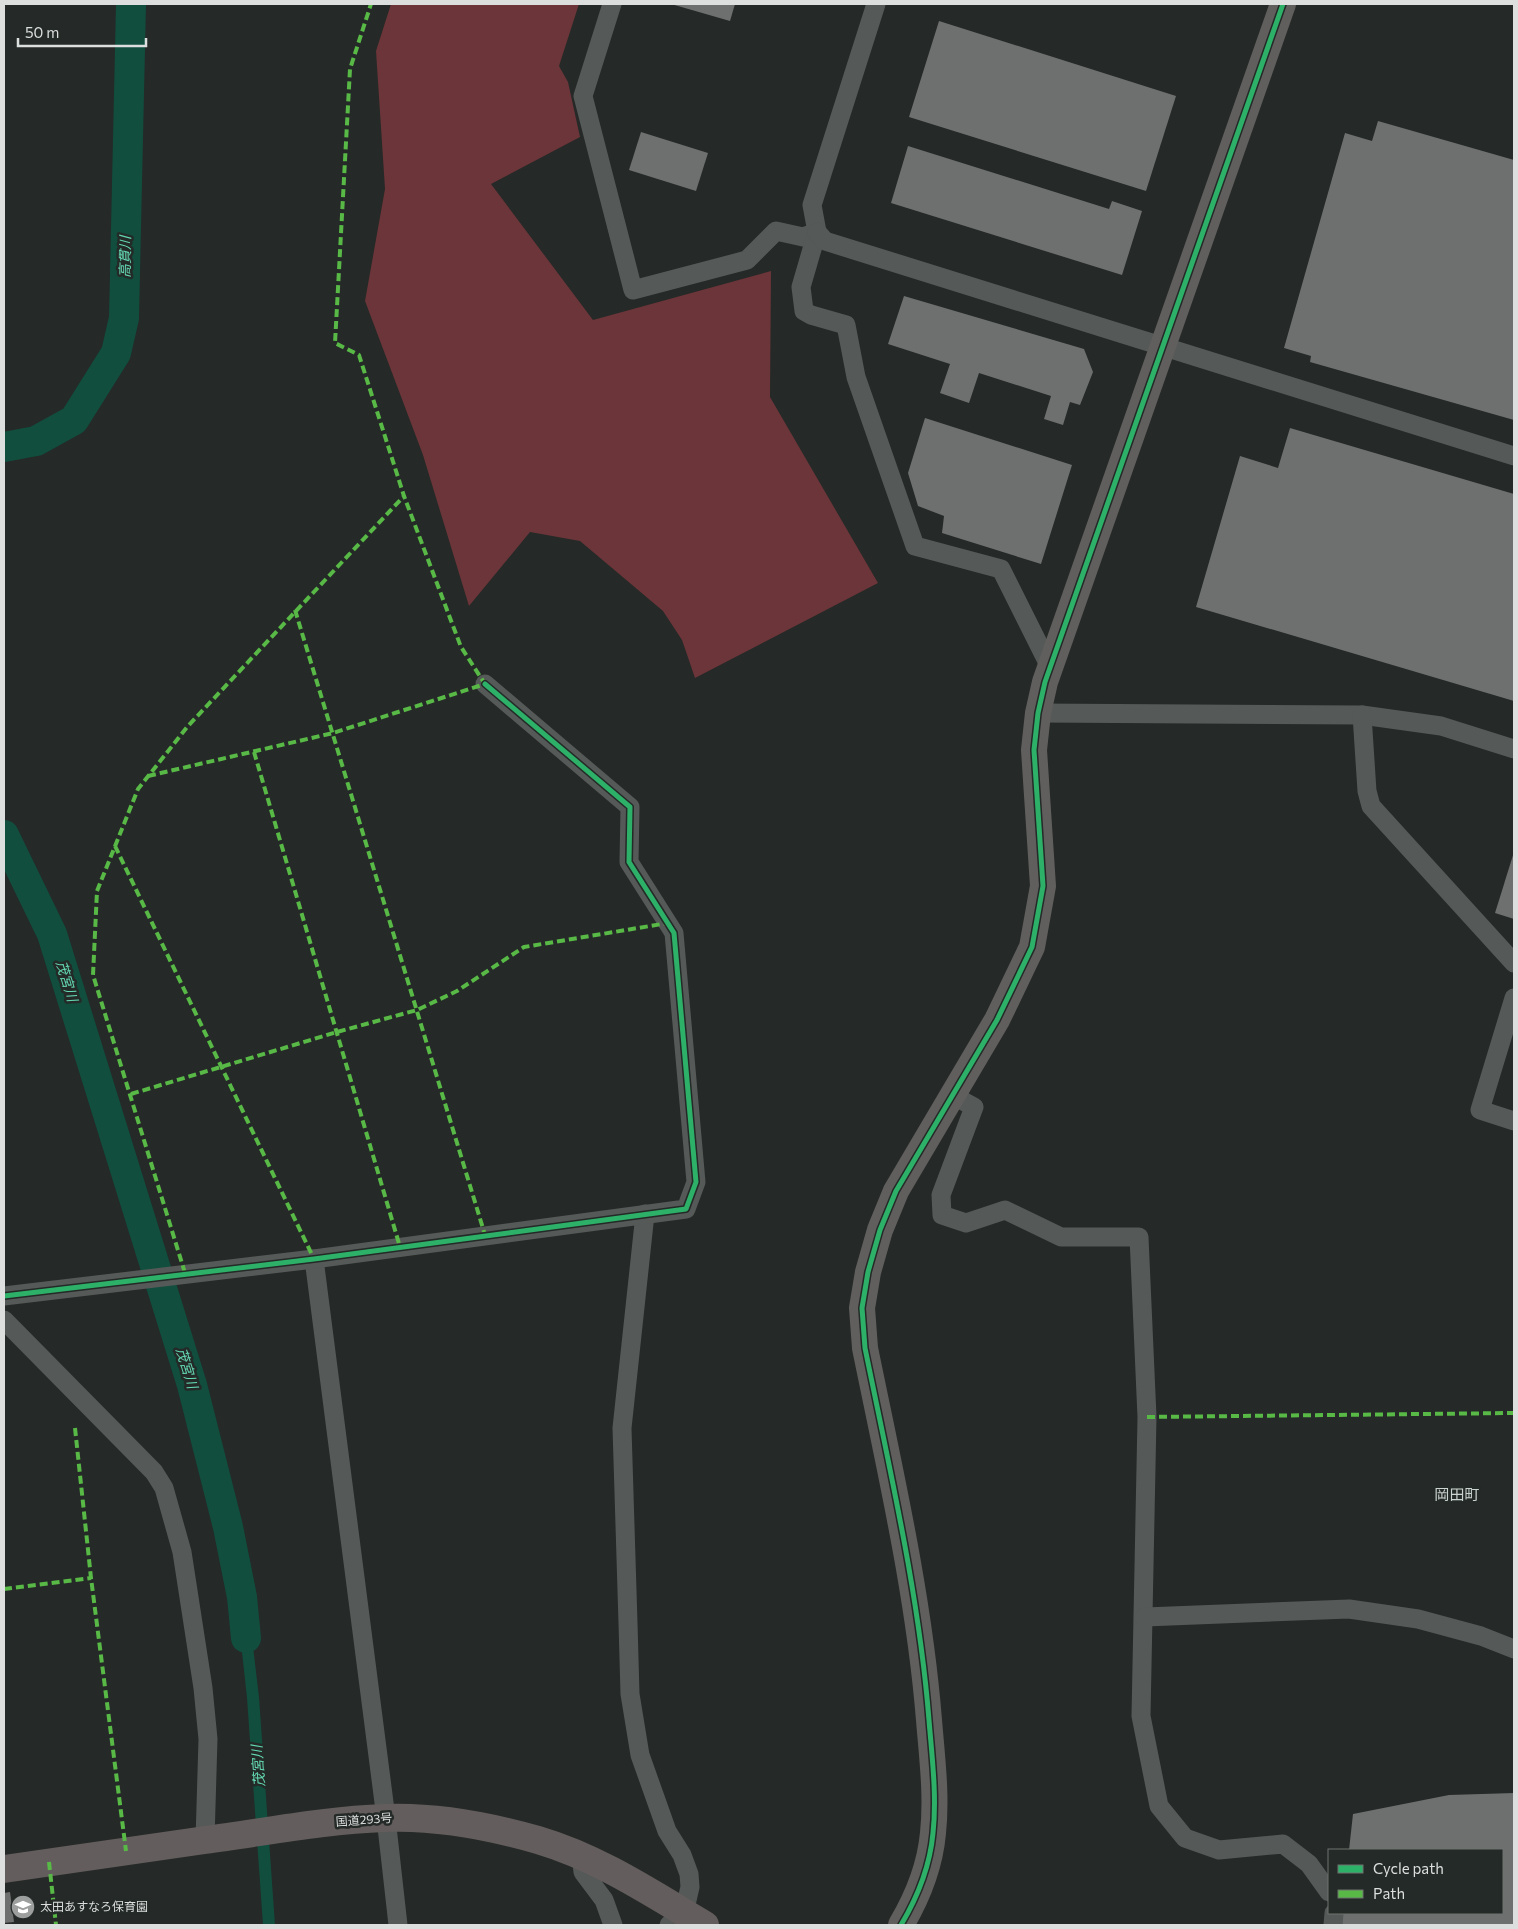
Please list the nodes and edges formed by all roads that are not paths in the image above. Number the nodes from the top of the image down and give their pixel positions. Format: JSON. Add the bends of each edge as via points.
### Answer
{"nodes":[{"id":1,"x":612,"y":4,"type":"edge"},
{"id":2,"x":876,"y":4,"type":"edge"},
{"id":3,"x":1284,"y":4,"type":"edge"},
{"id":4,"x":817,"y":232,"type":"junction"},
{"id":5,"x":1164,"y":346,"type":"junction"},
{"id":6,"x":1514,"y":456,"type":"edge"},
{"id":7,"x":1050,"y":666,"type":"junction"},
{"id":8,"x":485,"y":684,"type":"dead end"},
{"id":9,"x":1038,"y":713,"type":"junction"},
{"id":10,"x":1362,"y":715,"type":"junction"},
{"id":11,"x":1514,"y":750,"type":"edge"},
{"id":12,"x":1514,"y":963,"type":"edge"},
{"id":13,"x":1514,"y":998,"type":"edge"},
{"id":14,"x":952,"y":1095,"type":"junction"},
{"id":15,"x":1514,"y":1121,"type":"edge"},
{"id":16,"x":645,"y":1214,"type":"junction"},
{"id":17,"x":314,"y":1259,"type":"junction"},
{"id":18,"x":4,"y":1296,"type":"edge"},
{"id":19,"x":4,"y":1320,"type":"edge"},
{"id":20,"x":1144,"y":1617,"type":"junction"},
{"id":21,"x":1514,"y":1649,"type":"edge"},
{"id":22,"x":386,"y":1818,"type":"junction"},
{"id":23,"x":213,"y":1839,"type":"junction"},
{"id":24,"x":592,"y":1861,"type":"junction"},
{"id":25,"x":4,"y":1869,"type":"edge"},
{"id":26,"x":1328,"y":1891,"type":"edge"},
{"id":27,"x":686,"y":1921,"type":"edge"},
{"id":28,"x":398,"y":1925,"type":"edge"},
{"id":29,"x":614,"y":1925,"type":"edge"},
{"id":30,"x":901,"y":1925,"type":"edge"}],
"edges":[{"from":1,"to":4,"type":"street","via":[[583,96],[633,290],[747,260],[776,231],[803,237]]},
{"from":2,"to":4,"type":"street","via":[[812,205]]},
{"from":3,"to":5,"type":"street"},
{"from":4,"to":5,"type":"street","via":[[825,241]]},
{"from":4,"to":7,"type":"street","via":[[801,287],[804,310],[846,325],[856,377],[915,546],[1002,569]]},
{"from":5,"to":6,"type":"street"},
{"from":5,"to":7,"type":"street"},
{"from":7,"to":9,"type":"street"},
{"from":8,"to":16,"type":"street","via":[[630,807],[629,862],[674,933],[696,1182],[686,1209]]},
{"from":9,"to":10,"type":"street"},
{"from":9,"to":14,"type":"street","via":[[1034,750],[1043,886],[1039,917],[1032,947],[1018,979]]},
{"from":10,"to":11,"type":"street","via":[[1441,726]]},
{"from":10,"to":12,"type":"street","via":[[1367,791],[1371,806]]},
{"from":13,"to":15,"type":"street","via":[[1480,1110]]},
{"from":14,"to":20,"type":"street","via":[[974,1107],[941,1195],[942,1215],[966,1223],[1005,1210],[1061,1237],[1139,1237],[1147,1417]]},
{"from":14,"to":30,"type":"street","via":[[896,1191],[880,1230],[862,1308],[865,1348],[917,1613],[933,1767],[934,1833],[930,1857],[922,1883]]},
{"from":16,"to":17,"type":"street"},
{"from":16,"to":27,"type":"street","via":[[622,1428],[630,1694],[640,1755],[667,1832],[682,1855],[689,1874]]},
{"from":17,"to":18,"type":"street"},
{"from":17,"to":22,"type":"street"},
{"from":19,"to":23,"type":"street","via":[[147,1465],[164,1488],[182,1552],[203,1688]]},
{"from":20,"to":21,"type":"street","via":[[1349,1609],[1418,1619],[1481,1636]]},
{"from":20,"to":26,"type":"street","via":[[1141,1716],[1159,1806],[1185,1838],[1219,1850],[1283,1844],[1309,1864]]},
{"from":22,"to":23,"type":"highway","name":"国道293号"},
{"from":22,"to":24,"type":"highway","name":"国道293号","via":[[454,1822],[490,1828],[538,1840]]},
{"from":22,"to":28,"type":"street"},
{"from":23,"to":25,"type":"highway","name":"国道293号"},
{"from":24,"to":27,"type":"highway","name":"国道293号"},
{"from":24,"to":29,"type":"street","via":[[583,1872],[604,1900]]}]}
